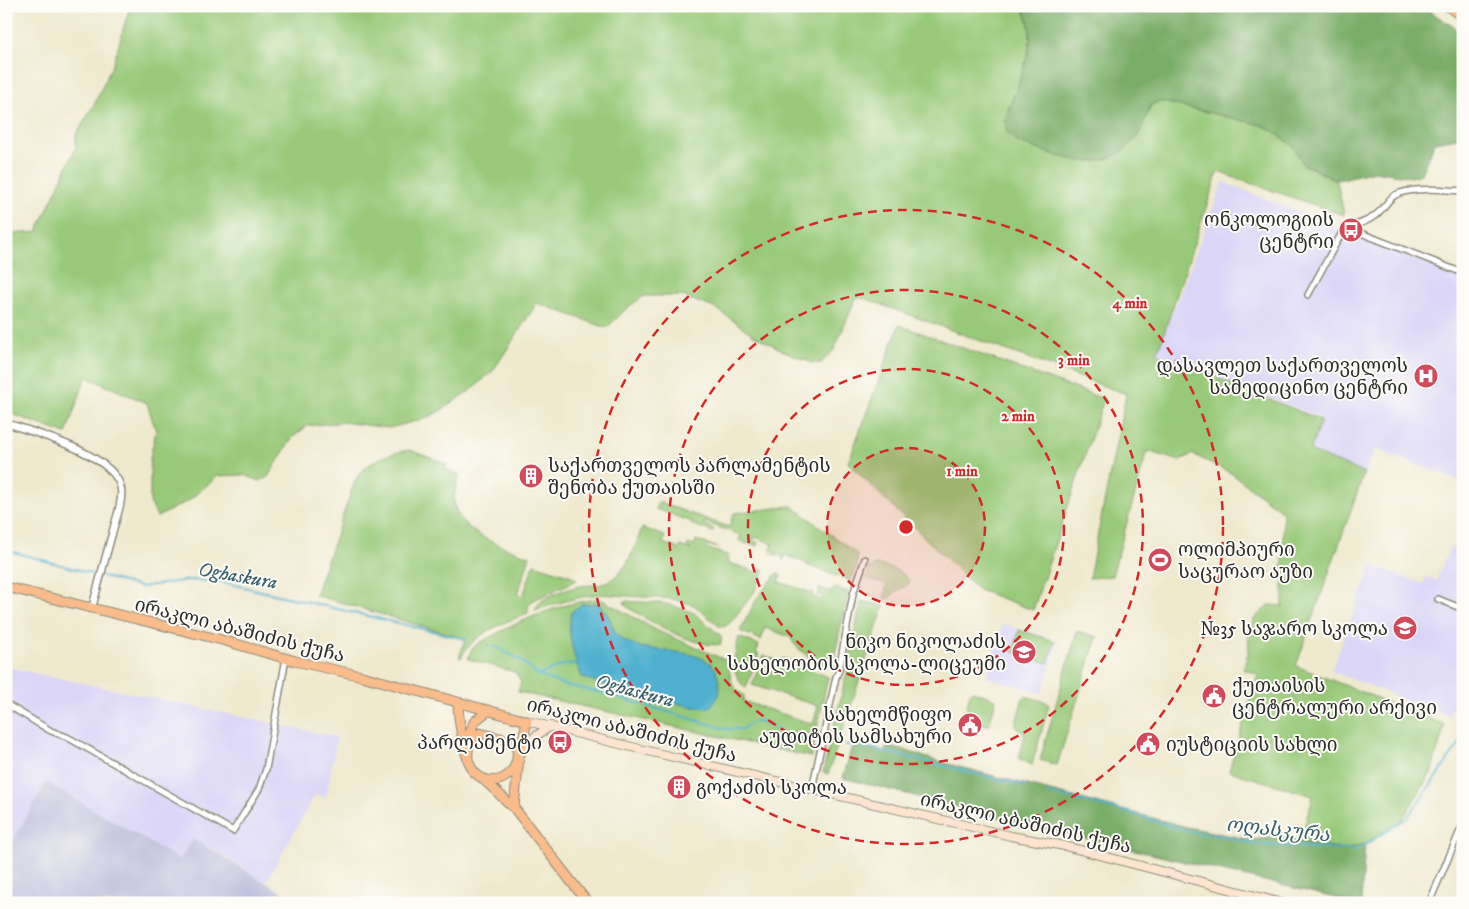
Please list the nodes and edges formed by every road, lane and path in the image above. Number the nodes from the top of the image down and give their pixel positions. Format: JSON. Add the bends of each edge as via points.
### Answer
{"nodes":[{"id":1,"x":1452,"y":8,"type":"edge"},
{"id":2,"x":1463,"y":17,"type":"edge"},
{"id":3,"x":1463,"y":191,"type":"edge"},
{"id":4,"x":1345,"y":227,"type":"junction"},
{"id":5,"x":1463,"y":273,"type":"edge"},
{"id":6,"x":1308,"y":295,"type":"dead end"},
{"id":7,"x":6,"y":423,"type":"edge"},
{"id":8,"x":865,"y":559,"type":"dead end"},
{"id":9,"x":6,"y":587,"type":"edge"},
{"id":10,"x":1438,"y":599,"type":"dead end"},
{"id":11,"x":92,"y":608,"type":"junction"},
{"id":12,"x":1463,"y":609,"type":"edge"},
{"id":13,"x":286,"y":658,"type":"junction"},
{"id":14,"x":458,"y":703,"type":"junction"},
{"id":15,"x":6,"y":704,"type":"edge"},
{"id":16,"x":489,"y":710,"type":"junction"},
{"id":17,"x":527,"y":720,"type":"junction"},
{"id":18,"x":551,"y":726,"type":"junction"},
{"id":19,"x":465,"y":747,"type":"junction"},
{"id":20,"x":519,"y":757,"type":"junction"},
{"id":21,"x":468,"y":758,"type":"junction"},
{"id":22,"x":482,"y":778,"type":"junction"},
{"id":23,"x":812,"y":789,"type":"junction"},
{"id":24,"x":514,"y":808,"type":"junction"},
{"id":25,"x":1463,"y":824,"type":"edge"},
{"id":26,"x":588,"y":903,"type":"edge"},
{"id":27,"x":1282,"y":903,"type":"edge"},
{"id":28,"x":1429,"y":903,"type":"edge"}],
"edges":[{"from":1,"to":2,"type":"main road"},
{"from":3,"to":4,"type":"street","via":[[1430,189],[1400,193],[1389,199],[1370,220]]},
{"from":4,"to":5,"type":"street"},
{"from":4,"to":6,"type":"street"},
{"from":7,"to":11,"type":"street","via":[[70,445],[112,471],[121,488]]},
{"from":8,"to":23,"type":"street","via":[[853,594]]},
{"from":9,"to":11,"type":"main road","name":"ირაკლი აბაშიძის ქუჩა"},
{"from":10,"to":12,"type":"street"},
{"from":11,"to":13,"type":"main road","name":"ირაკლი აბაშიძის ქუჩა"},
{"from":13,"to":14,"type":"main road","name":"ირაკლი აბაშიძის ქუჩა"},
{"from":13,"to":15,"type":"street","via":[[266,769],[259,789],[233,831]]},
{"from":14,"to":16,"type":"main road","name":"ირაკლი აბაშიძის ქუჩა"},
{"from":14,"to":19,"type":"main road"},
{"from":16,"to":17,"type":"main road","name":"ირაკლი აბაშიძის ქუჩა"},
{"from":16,"to":19,"type":"main road","via":[[474,722]]},
{"from":17,"to":18,"type":"main road","name":"ირაკლი აბაშიძის ქუჩა"},
{"from":17,"to":20,"type":"main road"},
{"from":18,"to":20,"type":"main road","via":[[534,737]]},
{"from":18,"to":23,"type":"main road","name":"ირაკლი აბაშიძის ქუჩა"},
{"from":19,"to":21,"type":"main road"},
{"from":20,"to":21,"type":"main road","via":[[516,742],[480,733],[470,743]]},
{"from":20,"to":22,"type":"main road","via":[[510,774],[501,779]]},
{"from":20,"to":24,"type":"main road"},
{"from":21,"to":22,"type":"main road","via":[[471,768]]},
{"from":22,"to":24,"type":"main road"},
{"from":23,"to":27,"type":"main road","name":"ირაკლი აბაშიძის ქუჩა","via":[[1065,846]]},
{"from":24,"to":26,"type":"main road"},
{"from":25,"to":28,"type":"street"}]}
